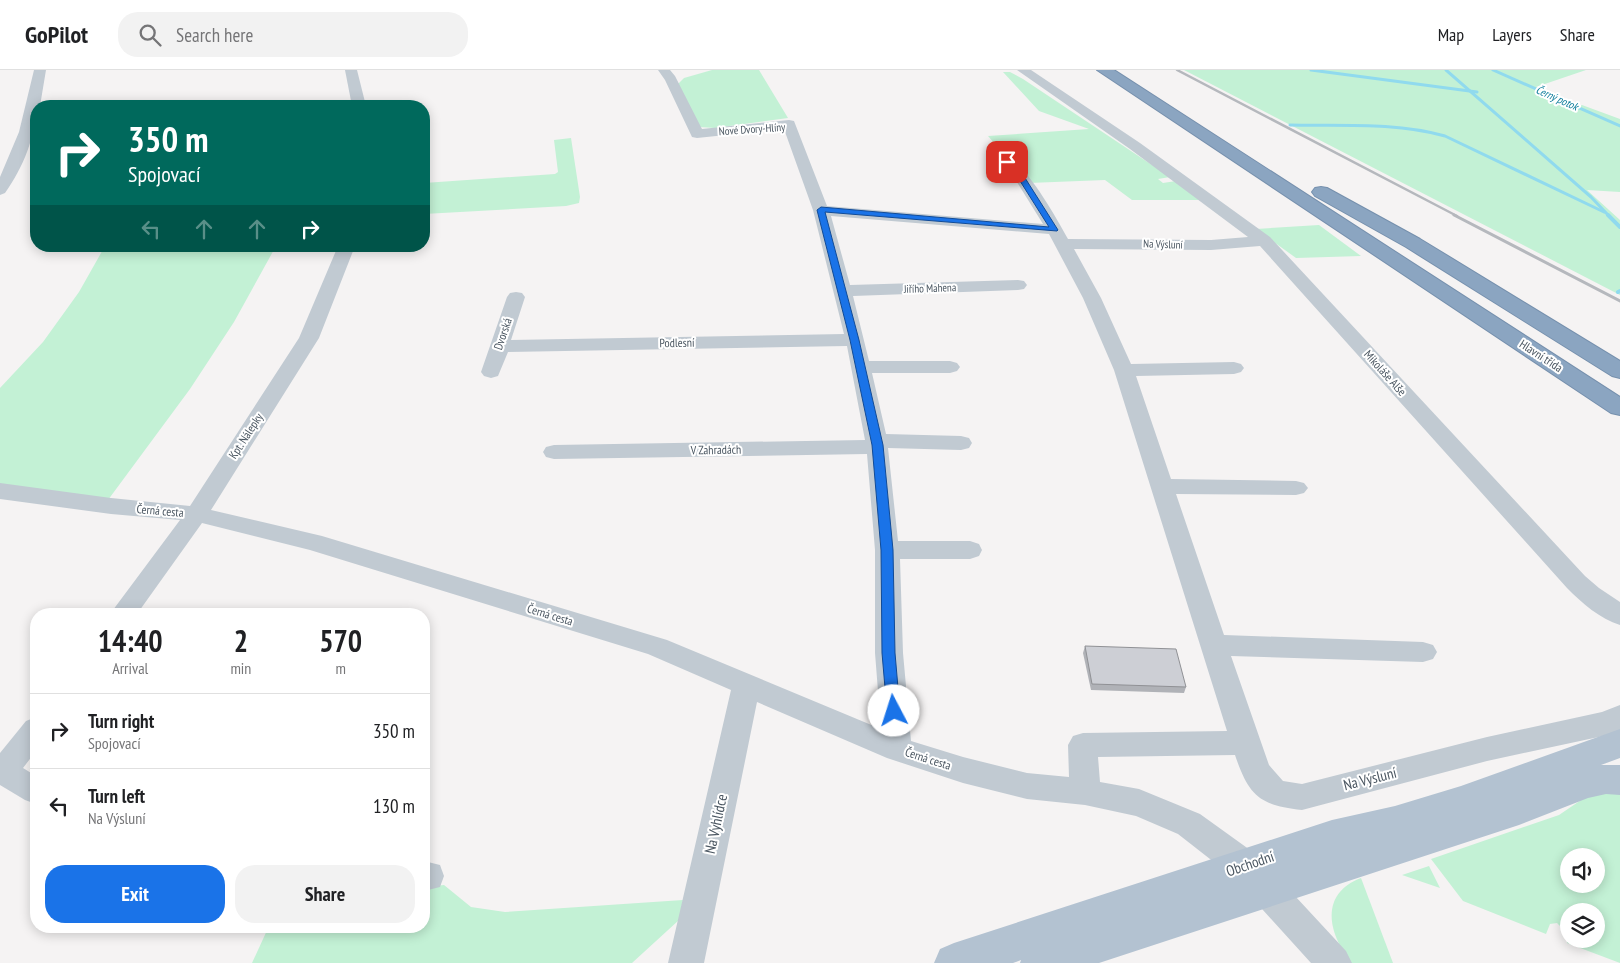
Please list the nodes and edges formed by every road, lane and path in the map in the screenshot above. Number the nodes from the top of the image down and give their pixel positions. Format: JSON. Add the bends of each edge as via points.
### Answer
{"nodes":[{"id":1,"x":40,"y":70,"type":"edge"},
{"id":2,"x":351,"y":70,"type":"edge"},
{"id":3,"x":664,"y":70,"type":"edge"},
{"id":4,"x":1023,"y":70,"type":"edge"},
{"id":5,"x":1104,"y":70,"type":"edge"},
{"id":6,"x":1120,"y":70,"type":"edge"},
{"id":7,"x":34,"y":100,"type":"edge"},
{"id":8,"x":358,"y":100,"type":"edge"},
{"id":9,"x":30,"y":117,"type":"edge"},
{"id":10,"x":996,"y":153,"type":"dead end"},
{"id":11,"x":1262,"y":166,"type":"junction"},
{"id":12,"x":0,"y":190,"type":"edge"},
{"id":13,"x":821,"y":210,"type":"junction"},
{"id":14,"x":1058,"y":237,"type":"junction"},
{"id":15,"x":1264,"y":241,"type":"junction"},
{"id":16,"x":345,"y":252,"type":"edge"},
{"id":17,"x":1018,"y":285,"type":"dead end"},
{"id":18,"x":841,"y":291,"type":"junction"},
{"id":19,"x":516,"y":297,"type":"dead end"},
{"id":20,"x":855,"y":340,"type":"junction"},
{"id":21,"x":500,"y":346,"type":"junction"},
{"id":22,"x":861,"y":367,"type":"junction"},
{"id":23,"x":950,"y":367,"type":"dead end"},
{"id":24,"x":1234,"y":368,"type":"dead end"},
{"id":25,"x":1124,"y":370,"type":"junction"},
{"id":26,"x":1620,"y":371,"type":"edge"},
{"id":27,"x":491,"y":372,"type":"dead end"},
{"id":28,"x":1620,"y":390,"type":"edge"},
{"id":29,"x":1620,"y":408,"type":"edge"},
{"id":30,"x":961,"y":443,"type":"dead end"},
{"id":31,"x":878,"y":445,"type":"junction"},
{"id":32,"x":554,"y":452,"type":"dead end"},
{"id":33,"x":1162,"y":486,"type":"junction"},
{"id":34,"x":1296,"y":488,"type":"dead end"},
{"id":35,"x":0,"y":491,"type":"edge"},
{"id":36,"x":196,"y":514,"type":"junction"},
{"id":37,"x":887,"y":550,"type":"junction"},
{"id":38,"x":970,"y":550,"type":"dead end"},
{"id":39,"x":127,"y":608,"type":"edge"},
{"id":40,"x":1620,"y":615,"type":"edge"},
{"id":41,"x":1214,"y":645,"type":"junction"},
{"id":42,"x":1423,"y":652,"type":"dead end"},
{"id":43,"x":746,"y":685,"type":"junction"},
{"id":44,"x":1620,"y":717,"type":"edge"},
{"id":45,"x":30,"y":736,"type":"edge"},
{"id":46,"x":1246,"y":743,"type":"junction"},
{"id":47,"x":1620,"y":743,"type":"edge"},
{"id":48,"x":897,"y":749,"type":"junction"},
{"id":49,"x":1620,"y":761,"type":"edge"},
{"id":50,"x":2,"y":771,"type":"edge"},
{"id":51,"x":1548,"y":771,"type":"junction"},
{"id":52,"x":1620,"y":780,"type":"edge"},
{"id":53,"x":30,"y":787,"type":"edge"},
{"id":54,"x":1085,"y":792,"type":"junction"},
{"id":55,"x":1255,"y":878,"type":"junction"},
{"id":56,"x":686,"y":963,"type":"edge"},
{"id":57,"x":954,"y":963,"type":"edge"},
{"id":58,"x":1040,"y":963,"type":"edge"},
{"id":59,"x":1334,"y":963,"type":"edge"}],
"edges":[{"from":1,"to":7,"type":"street"},
{"from":2,"to":8,"type":"street"},
{"from":3,"to":13,"type":"street","name":"Nové Dvory-Hlíny","via":[[697,134],[789,124]]},
{"from":4,"to":15,"type":"street","name":"Mikoláše Alše","via":[[1135,146]]},
{"from":5,"to":11,"type":"highway"},
{"from":6,"to":11,"type":"highway"},
{"from":9,"to":12,"type":"street","via":[[25,141]]},
{"from":10,"to":14,"type":"street","name":"Na Výsluní","via":[[1018,171]]},
{"from":11,"to":26,"type":"highway","via":[[1413,243]]},
{"from":11,"to":28,"type":"highway"},
{"from":11,"to":29,"type":"highway","name":"Hlavní třída"},
{"from":13,"to":14,"type":"street"},
{"from":13,"to":18,"type":"street"},
{"from":14,"to":15,"type":"street","name":"Na Výsluní","via":[[1211,245]]},
{"from":14,"to":25,"type":"street","name":"Na Výsluní","via":[[1092,298]]},
{"from":15,"to":40,"type":"street","name":"Mikoláše Alše","via":[[1576,582]]},
{"from":16,"to":36,"type":"street","name":"Kpt. Nálepky","via":[[309,338]]},
{"from":17,"to":18,"type":"street","name":"Jiřího Mahena"},
{"from":18,"to":20,"type":"street"},
{"from":19,"to":21,"type":"street","name":"Dvorská"},
{"from":20,"to":21,"type":"street","name":"Podlesní"},
{"from":20,"to":22,"type":"street"},
{"from":21,"to":27,"type":"street","name":"Dvorská"},
{"from":22,"to":23,"type":"street"},
{"from":22,"to":31,"type":"street"},
{"from":24,"to":25,"type":"street"},
{"from":25,"to":33,"type":"street","name":"Na Výsluní"},
{"from":30,"to":31,"type":"street","via":[[886,441]]},
{"from":31,"to":32,"type":"street","name":"V Zahradách"},
{"from":31,"to":37,"type":"street"},
{"from":33,"to":34,"type":"street"},
{"from":33,"to":41,"type":"street","name":"Na Výsluní"},
{"from":35,"to":36,"type":"street","name":"Černá cesta"},
{"from":36,"to":39,"type":"street","name":"Kpt. Nálepky"},
{"from":36,"to":43,"type":"street","name":"Černá cesta","via":[[313,542],[647,644]]},
{"from":37,"to":38,"type":"street"},
{"from":37,"to":48,"type":"street","via":[[889,653]]},
{"from":41,"to":42,"type":"street"},
{"from":41,"to":46,"type":"street","name":"Na Výsluní"},
{"from":43,"to":48,"type":"street","name":"Černá cesta"},
{"from":43,"to":56,"type":"street","name":"Na Vyhlídce"},
{"from":44,"to":46,"type":"street","name":"Na Výsluní","via":[[1608,723],[1487,749],[1302,797],[1278,794],[1269,788],[1257,772]]},
{"from":45,"to":50,"type":"street"},
{"from":46,"to":54,"type":"street","via":[[1083,746]]},
{"from":47,"to":51,"type":"main road"},
{"from":48,"to":54,"type":"street","name":"Černá cesta","via":[[1028,786]]},
{"from":49,"to":51,"type":"main road"},
{"from":50,"to":53,"type":"street"},
{"from":51,"to":55,"type":"main road","name":"Obchodní","via":[[1461,802],[1332,837]]},
{"from":52,"to":55,"type":"main road","name":"Obchodní","via":[[1586,783],[1519,809]]},
{"from":54,"to":55,"type":"street","name":"Černá cesta","via":[[1139,803],[1189,824]]},
{"from":55,"to":57,"type":"main road","name":"Obchodní"},
{"from":55,"to":58,"type":"main road","name":"Obchodní"},
{"from":55,"to":59,"type":"street","name":"Černá cesta"}]}
